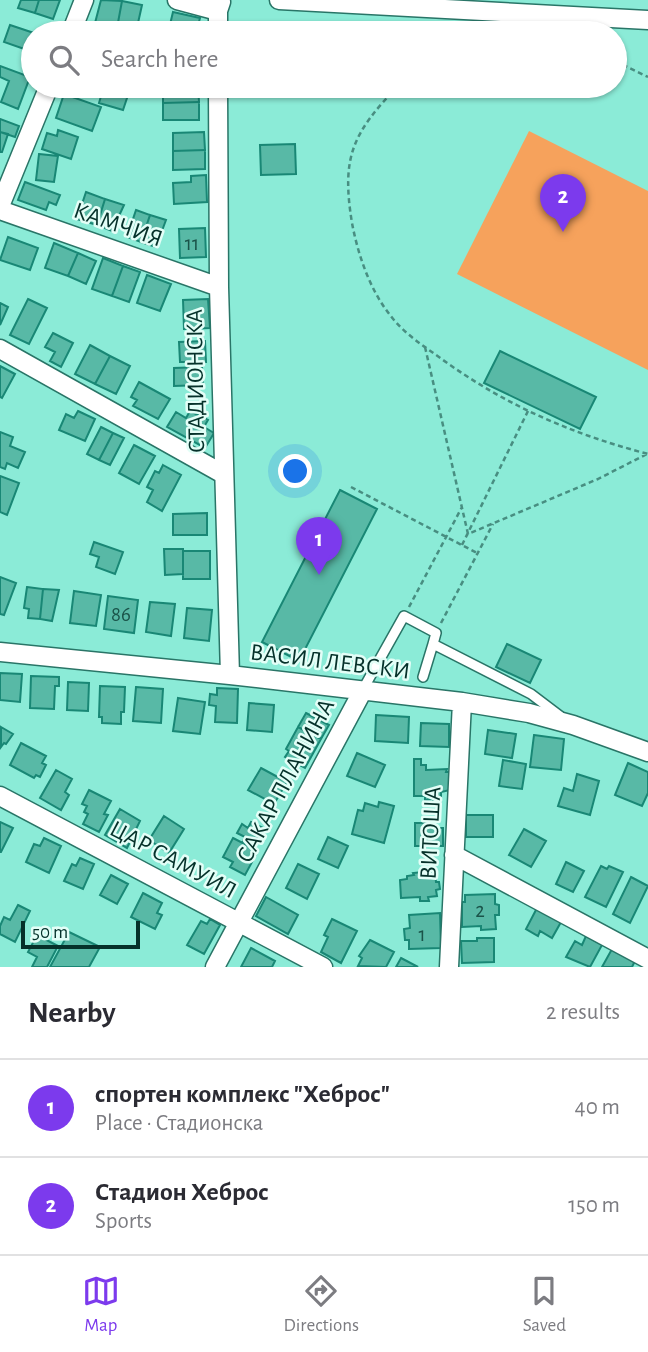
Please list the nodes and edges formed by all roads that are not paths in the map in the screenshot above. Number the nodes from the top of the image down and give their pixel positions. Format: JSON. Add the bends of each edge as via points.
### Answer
{"nodes":[{"id":1,"x":84,"y":0,"type":"edge"},
{"id":2,"x":177,"y":0,"type":"edge"},
{"id":3,"x":279,"y":0,"type":"edge"},
{"id":4,"x":219,"y":6,"type":"edge"},
{"id":5,"x":493,"y":6,"type":"edge"},
{"id":6,"x":648,"y":20,"type":"edge"},
{"id":7,"x":76,"y":21,"type":"edge"},
{"id":8,"x":44,"y":98,"type":"edge"},
{"id":9,"x":218,"y":98,"type":"edge"},
{"id":10,"x":0,"y":208,"type":"edge"},
{"id":11,"x":219,"y":287,"type":"junction"},
{"id":12,"x":0,"y":349,"type":"edge"},
{"id":13,"x":223,"y":474,"type":"junction"},
{"id":14,"x":433,"y":643,"type":"junction"},
{"id":15,"x":0,"y":652,"type":"edge"},
{"id":16,"x":230,"y":675,"type":"junction"},
{"id":17,"x":423,"y":677,"type":"dead end"},
{"id":18,"x":362,"y":692,"type":"junction"},
{"id":19,"x":462,"y":702,"type":"junction"},
{"id":20,"x":573,"y":725,"type":"junction"},
{"id":21,"x":648,"y":752,"type":"edge"},
{"id":22,"x":0,"y":796,"type":"edge"},
{"id":23,"x":454,"y":855,"type":"junction"},
{"id":24,"x":238,"y":923,"type":"junction"},
{"id":25,"x":648,"y":959,"type":"edge"},
{"id":26,"x":215,"y":967,"type":"edge"},
{"id":27,"x":323,"y":967,"type":"edge"},
{"id":28,"x":449,"y":967,"type":"edge"}],
"edges":[{"from":1,"to":7,"type":"street"},
{"from":2,"to":4,"type":"street"},
{"from":3,"to":5,"type":"street"},
{"from":5,"to":6,"type":"street"},
{"from":8,"to":10,"type":"street"},
{"from":9,"to":11,"type":"street","name":"СТАДИОНСКА"},
{"from":10,"to":11,"type":"street","name":"КАМЧИЯ"},
{"from":11,"to":13,"type":"street","name":"СТАДИОНСКА"},
{"from":12,"to":13,"type":"street"},
{"from":13,"to":16,"type":"street","name":"СТАДИОНСКА"},
{"from":14,"to":17,"type":"lane"},
{"from":14,"to":18,"type":"lane","via":[[436,632],[404,616]]},
{"from":14,"to":20,"type":"lane","via":[[531,694]]},
{"from":15,"to":16,"type":"street","name":"ВАСИЛ ЛЕВСКИ"},
{"from":16,"to":18,"type":"street","name":"ВАСИЛ ЛЕВСКИ"},
{"from":18,"to":19,"type":"street","name":"ВАСИЛ ЛЕВСКИ"},
{"from":18,"to":24,"type":"street","name":"САКАР ПЛАНИНА"},
{"from":19,"to":20,"type":"street","name":"ВАСИЛ ЛЕВСКИ"},
{"from":19,"to":23,"type":"street","name":"ВИТОША"},
{"from":20,"to":21,"type":"street","name":"ВАСИЛ ЛЕВСКИ"},
{"from":22,"to":24,"type":"street","name":"ЦАР САМУИЛ"},
{"from":23,"to":25,"type":"street"},
{"from":23,"to":28,"type":"street","name":"ВИТОША"},
{"from":24,"to":26,"type":"street","name":"САКАР ПЛАНИНА"},
{"from":24,"to":27,"type":"street","name":"ЦАР САМУИЛ"}]}
